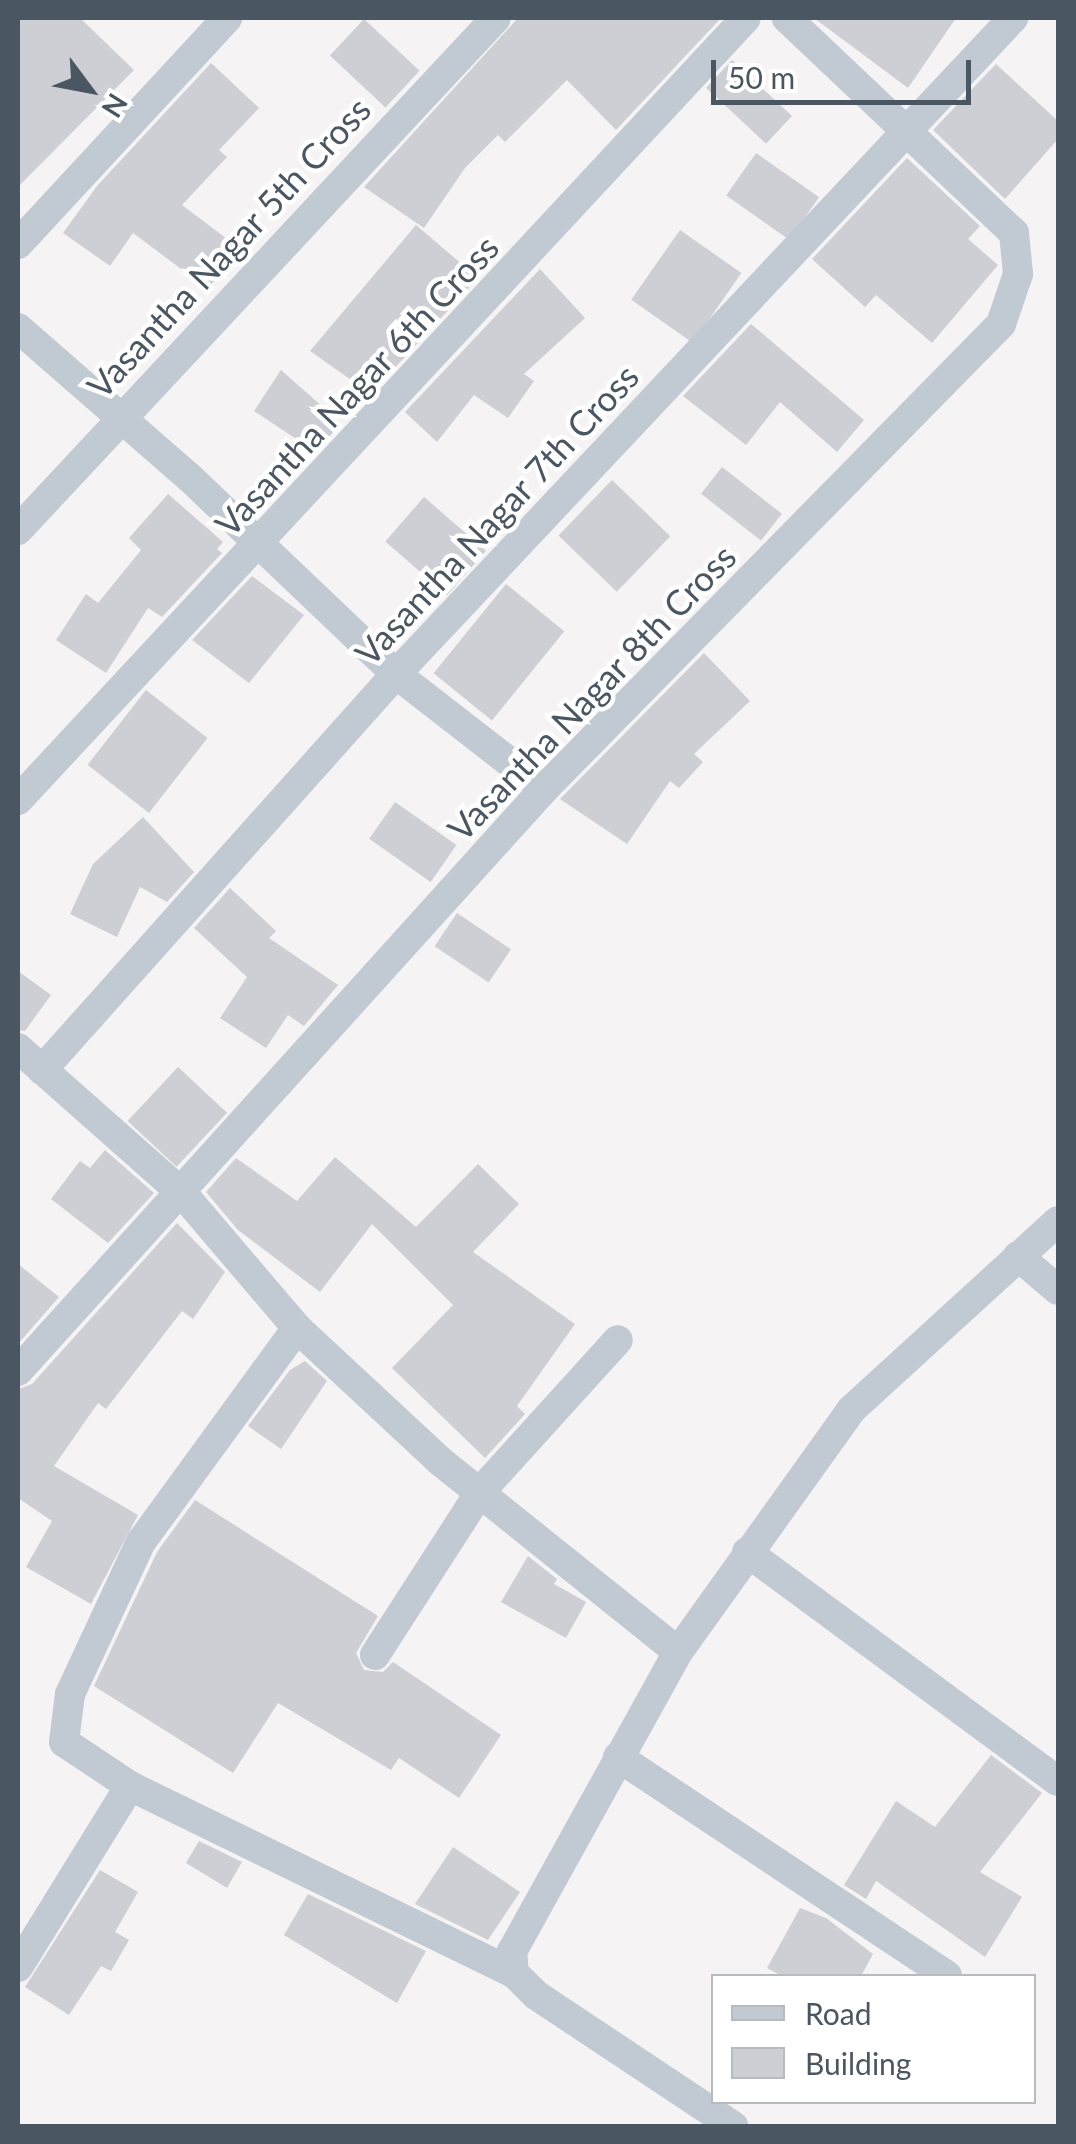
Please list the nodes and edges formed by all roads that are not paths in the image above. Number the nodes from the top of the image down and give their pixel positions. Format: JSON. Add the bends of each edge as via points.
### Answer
{"nodes":[{"id":1,"x":228,"y":18,"type":"edge"},
{"id":2,"x":496,"y":18,"type":"edge"},
{"id":3,"x":746,"y":18,"type":"edge"},
{"id":4,"x":786,"y":18,"type":"edge"},
{"id":5,"x":1014,"y":18,"type":"edge"},
{"id":6,"x":910,"y":130,"type":"junction"},
{"id":7,"x":18,"y":244,"type":"edge"},
{"id":8,"x":18,"y":328,"type":"edge"},
{"id":9,"x":120,"y":416,"type":"junction"},
{"id":10,"x":18,"y":530,"type":"edge"},
{"id":11,"x":259,"y":546,"type":"junction"},
{"id":12,"x":396,"y":674,"type":"junction"},
{"id":13,"x":544,"y":789,"type":"junction"},
{"id":14,"x":18,"y":800,"type":"edge"},
{"id":15,"x":18,"y":1048,"type":"edge"},
{"id":16,"x":42,"y":1070,"type":"junction"},
{"id":17,"x":183,"y":1194,"type":"junction"},
{"id":18,"x":1058,"y":1221,"type":"edge"},
{"id":19,"x":1018,"y":1256,"type":"junction"},
{"id":20,"x":1058,"y":1290,"type":"edge"},
{"id":21,"x":298,"y":1328,"type":"junction"},
{"id":22,"x":618,"y":1340,"type":"dead end"},
{"id":23,"x":18,"y":1371,"type":"edge"},
{"id":24,"x":480,"y":1492,"type":"junction"},
{"id":25,"x":747,"y":1552,"type":"junction"},
{"id":26,"x":678,"y":1652,"type":"junction"},
{"id":27,"x":375,"y":1654,"type":"dead end"},
{"id":28,"x":618,"y":1757,"type":"junction"},
{"id":29,"x":1058,"y":1781,"type":"edge"},
{"id":30,"x":130,"y":1786,"type":"junction"},
{"id":31,"x":18,"y":1967,"type":"edge"},
{"id":32,"x":514,"y":1973,"type":"junction"},
{"id":33,"x":944,"y":1974,"type":"edge"},
{"id":34,"x":733,"y":2126,"type":"edge"}],
"edges":[{"from":1,"to":7,"type":"street"},
{"from":2,"to":9,"type":"street","name":"Vasantha Nagar 5th Cross"},
{"from":3,"to":11,"type":"street","name":"Vasantha Nagar 6th Cross"},
{"from":4,"to":6,"type":"street"},
{"from":5,"to":6,"type":"street","name":"Vasantha Nagar 7th Cross"},
{"from":6,"to":12,"type":"street","name":"Vasantha Nagar 7th Cross"},
{"from":6,"to":13,"type":"street","name":"Vasantha Nagar 8th Cross","via":[[1014,232],[1018,274],[1002,324]]},
{"from":8,"to":9,"type":"street"},
{"from":9,"to":10,"type":"street","name":"Vasantha Nagar 5th Cross"},
{"from":9,"to":11,"type":"street"},
{"from":11,"to":12,"type":"street"},
{"from":11,"to":14,"type":"street","name":"Vasantha Nagar 6th Cross"},
{"from":12,"to":13,"type":"street"},
{"from":12,"to":16,"type":"street","name":"Vasantha Nagar 7th Cross"},
{"from":13,"to":17,"type":"street","name":"Vasantha Nagar 8th Cross"},
{"from":15,"to":16,"type":"street"},
{"from":16,"to":17,"type":"street"},
{"from":17,"to":21,"type":"street"},
{"from":17,"to":23,"type":"street","name":"Vasantha Nagar 8th Cross"},
{"from":18,"to":19,"type":"street"},
{"from":19,"to":20,"type":"street"},
{"from":19,"to":25,"type":"street","via":[[851,1410]]},
{"from":21,"to":24,"type":"street"},
{"from":21,"to":30,"type":"street","via":[[141,1542],[70,1694],[64,1742]]},
{"from":22,"to":24,"type":"street"},
{"from":24,"to":26,"type":"street"},
{"from":24,"to":27,"type":"street"},
{"from":25,"to":26,"type":"street"},
{"from":25,"to":29,"type":"street"},
{"from":26,"to":28,"type":"street"},
{"from":28,"to":32,"type":"street","via":[[522,1928],[512,1952]]},
{"from":28,"to":33,"type":"street"},
{"from":30,"to":31,"type":"street"},
{"from":30,"to":32,"type":"street"},
{"from":32,"to":34,"type":"street","via":[[536,1995]]}]}
